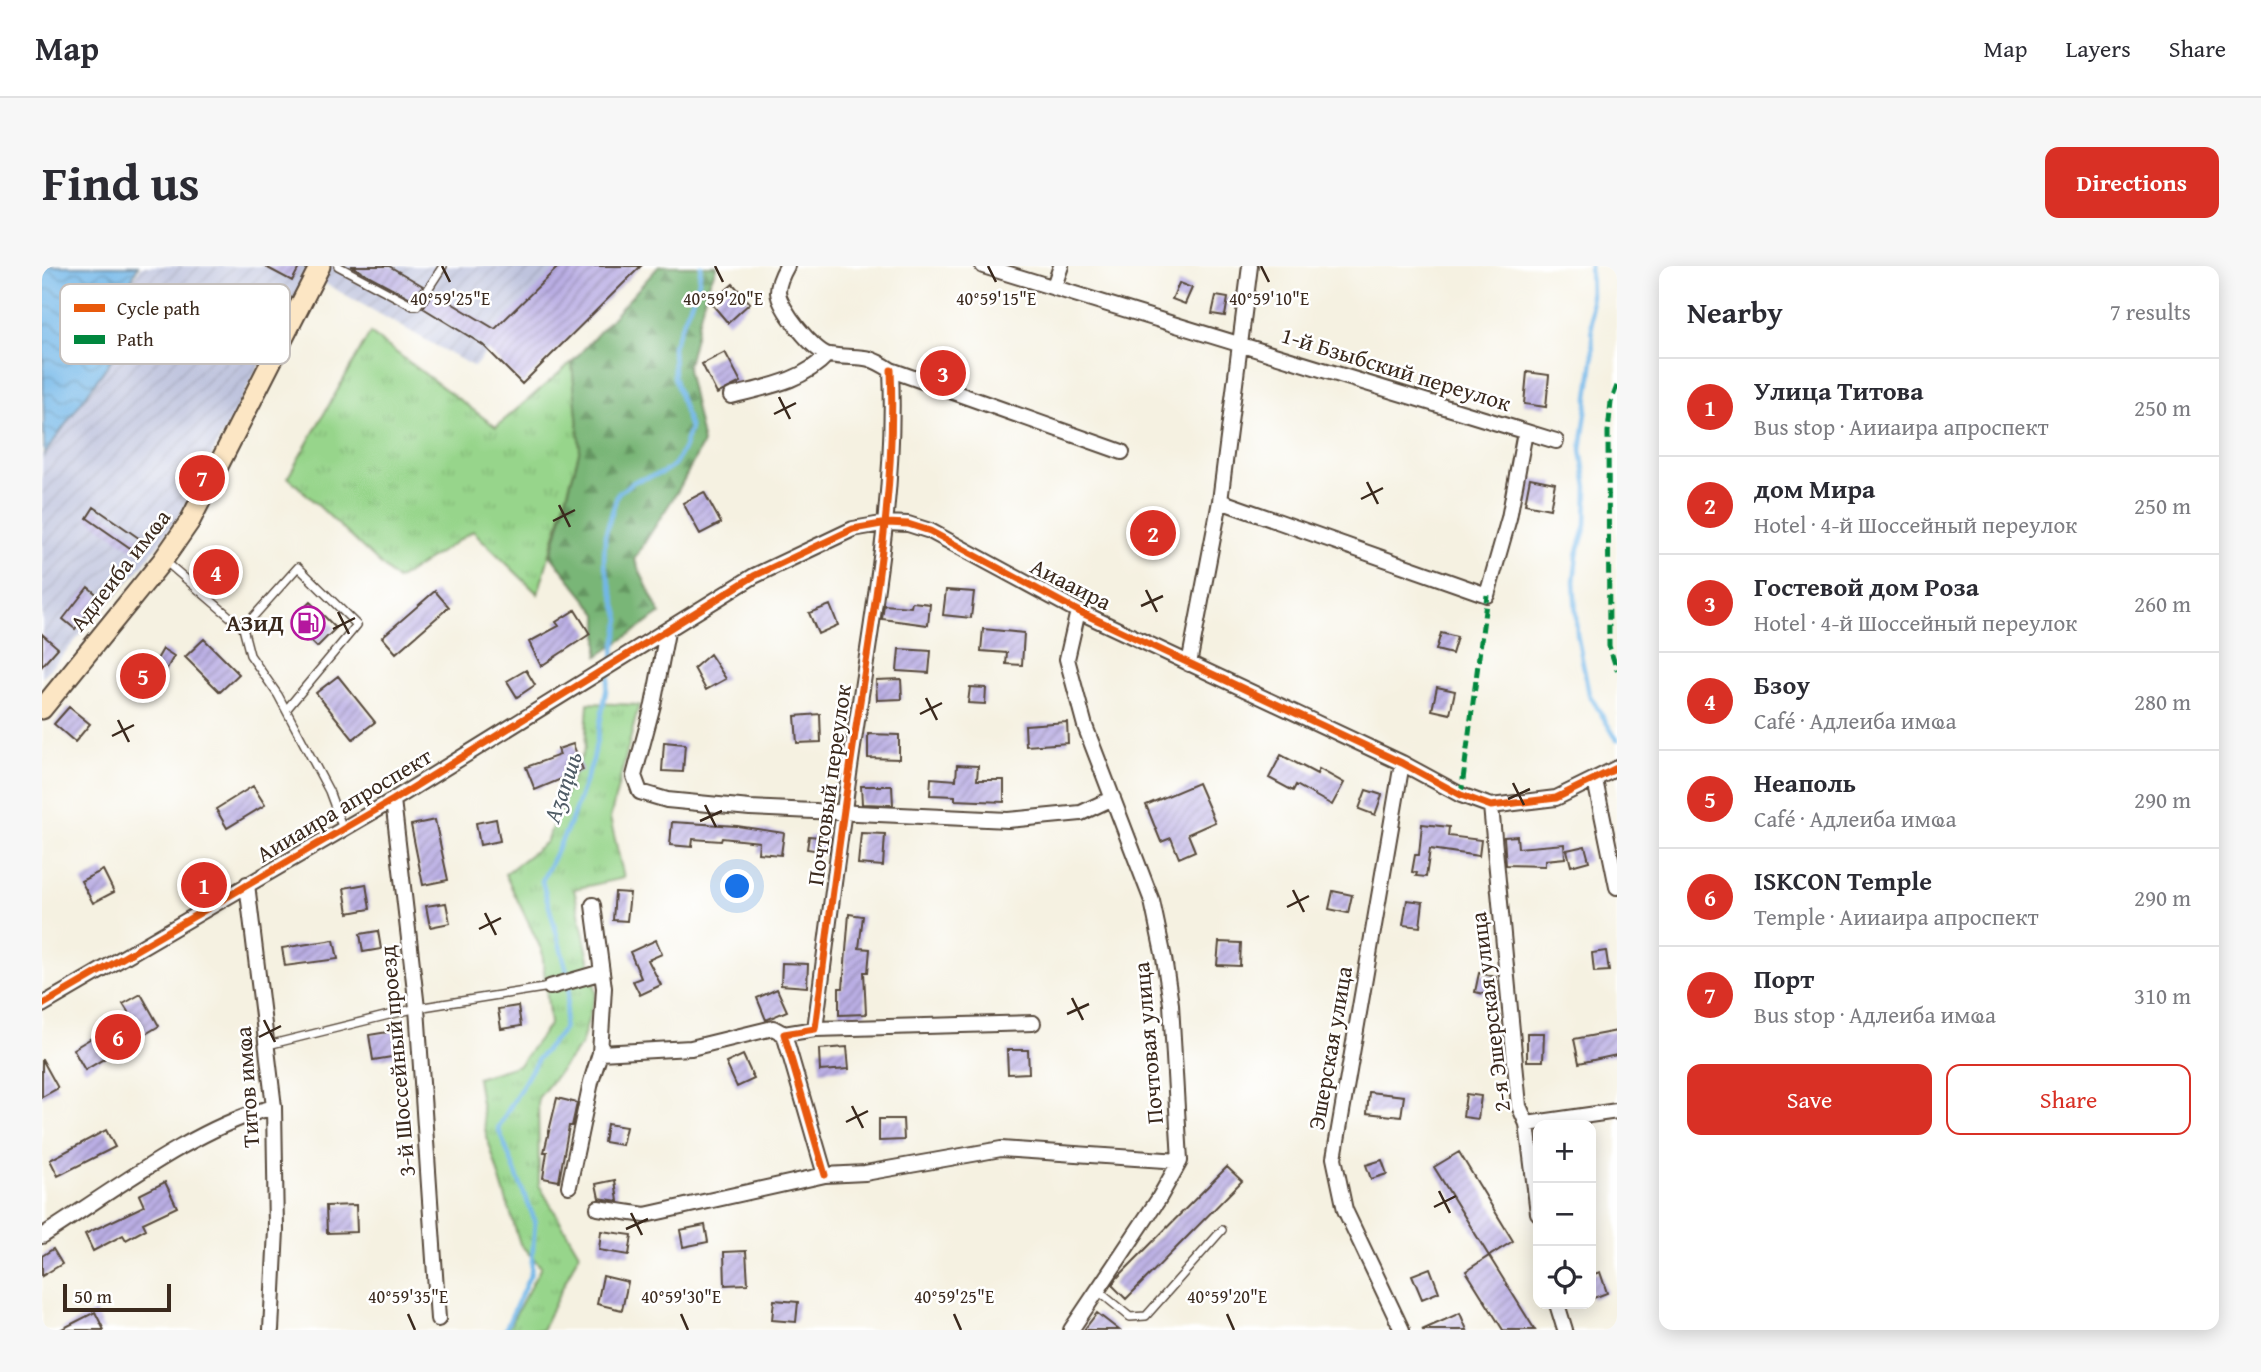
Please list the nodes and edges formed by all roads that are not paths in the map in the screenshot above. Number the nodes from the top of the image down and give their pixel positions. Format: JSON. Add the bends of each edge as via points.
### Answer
{"nodes":[{"id":1,"x":320,"y":266,"type":"edge"},
{"id":2,"x":338,"y":266,"type":"edge"},
{"id":3,"x":443,"y":266,"type":"edge"},
{"id":4,"x":787,"y":266,"type":"edge"},
{"id":5,"x":983,"y":266,"type":"edge"},
{"id":6,"x":1061,"y":266,"type":"edge"},
{"id":7,"x":1250,"y":266,"type":"edge"},
{"id":8,"x":1054,"y":286,"type":"junction"},
{"id":9,"x":290,"y":326,"type":"edge"},
{"id":10,"x":1241,"y":346,"type":"junction"},
{"id":11,"x":827,"y":355,"type":"junction"},
{"id":12,"x":271,"y":364,"type":"edge"},
{"id":13,"x":891,"y":370,"type":"junction"},
{"id":14,"x":731,"y":396,"type":"dead end"},
{"id":15,"x":1525,"y":432,"type":"junction"},
{"id":16,"x":1556,"y":441,"type":"dead end"},
{"id":17,"x":1122,"y":452,"type":"dead end"},
{"id":18,"x":1220,"y":501,"type":"junction"},
{"id":19,"x":887,"y":523,"type":"junction"},
{"id":20,"x":163,"y":560,"type":"junction"},
{"id":21,"x":1078,"y":611,"type":"junction"},
{"id":22,"x":243,"y":628,"type":"junction"},
{"id":23,"x":667,"y":632,"type":"junction"},
{"id":24,"x":629,"y":653,"type":"joint"},
{"id":25,"x":1189,"y":664,"type":"junction"},
{"id":26,"x":42,"y":709,"type":"edge"},
{"id":27,"x":286,"y":710,"type":"junction"},
{"id":28,"x":1402,"y":763,"type":"junction"},
{"id":29,"x":1617,"y":768,"type":"edge"},
{"id":30,"x":1595,"y":780,"type":"junction"},
{"id":31,"x":1113,"y":797,"type":"junction"},
{"id":32,"x":393,"y":800,"type":"junction"},
{"id":33,"x":1491,"y":806,"type":"junction"},
{"id":34,"x":843,"y":814,"type":"junction"},
{"id":35,"x":343,"y":829,"type":"junction"},
{"id":36,"x":247,"y":884,"type":"junction"},
{"id":37,"x":1617,"y":887,"type":"edge"},
{"id":38,"x":593,"y":905,"type":"dead end"},
{"id":39,"x":602,"y":972,"type":"junction"},
{"id":40,"x":550,"y":987,"type":"joint"},
{"id":41,"x":42,"y":1004,"type":"edge"},
{"id":42,"x":417,"y":1008,"type":"junction"},
{"id":43,"x":1032,"y":1023,"type":"dead end"},
{"id":44,"x":815,"y":1029,"type":"junction"},
{"id":45,"x":784,"y":1034,"type":"junction"},
{"id":46,"x":268,"y":1045,"type":"junction"},
{"id":47,"x":600,"y":1053,"type":"junction"},
{"id":48,"x":274,"y":1107,"type":"junction"},
{"id":49,"x":1617,"y":1111,"type":"edge"},
{"id":50,"x":1527,"y":1124,"type":"junction"},
{"id":51,"x":1180,"y":1161,"type":"junction"},
{"id":52,"x":825,"y":1175,"type":"junction"},
{"id":53,"x":1534,"y":1183,"type":"edge"},
{"id":54,"x":569,"y":1186,"type":"dead end"},
{"id":55,"x":598,"y":1208,"type":"dead end"},
{"id":56,"x":1222,"y":1230,"type":"dead end"},
{"id":57,"x":42,"y":1236,"type":"edge"},
{"id":58,"x":1097,"y":1290,"type":"junction"},
{"id":59,"x":1558,"y":1309,"type":"edge"},
{"id":60,"x":438,"y":1319,"type":"dead end"},
{"id":61,"x":271,"y":1330,"type":"edge"},
{"id":62,"x":1070,"y":1330,"type":"edge"},
{"id":63,"x":1402,"y":1330,"type":"edge"},
{"id":64,"x":1565,"y":1330,"type":"edge"}],
"edges":[{"from":1,"to":9,"type":"main road","name":"Адлеиба имҩа"},
{"from":2,"to":3,"type":"lane","via":[[413,306]]},
{"from":4,"to":11,"type":"street","via":[[778,292],[781,304]]},
{"from":5,"to":8,"type":"street","name":"1-й Бзыбский переулок"},
{"from":6,"to":8,"type":"street"},
{"from":7,"to":10,"type":"street"},
{"from":8,"to":10,"type":"street","name":"1-й Бзыбский переулок"},
{"from":10,"to":15,"type":"street","name":"1-й Бзыбский переулок"},
{"from":10,"to":18,"type":"street"},
{"from":11,"to":13,"type":"street","via":[[872,357]]},
{"from":11,"to":14,"type":"street","via":[[796,378]]},
{"from":12,"to":20,"type":"main road","name":"Адлеиба имҩа","via":[[211,484]]},
{"from":13,"to":17,"type":"street"},
{"from":13,"to":19,"type":"street","name":"Почтовый переулок"},
{"from":15,"to":16,"type":"street","name":"1-й Бзыбский переулок"},
{"from":15,"to":18,"type":"street","via":[[1509,518],[1487,594]]},
{"from":18,"to":25,"type":"street"},
{"from":19,"to":21,"type":"street","name":"Аиааира","via":[[930,531]]},
{"from":19,"to":23,"type":"street","name":"Аиааира","via":[[853,529],[805,550],[754,576]]},
{"from":19,"to":34,"type":"street","name":"Почтовый переулок"},
{"from":20,"to":22,"type":"lane"},
{"from":20,"to":26,"type":"main road","name":"Адлеиба имҩа"},
{"from":21,"to":25,"type":"street","name":"Аиааира"},
{"from":21,"to":31,"type":"street","name":"Почтовая улица","via":[[1067,659],[1085,726]]},
{"from":22,"to":27,"type":"lane","via":[[250,655]]},
{"from":22,"to":27,"type":"lane","via":[[298,567],[357,625]]},
{"from":23,"to":24,"type":"street","name":"Аиааира"},
{"from":23,"to":34,"type":"street","via":[[634,776],[640,792],[667,800]]},
{"from":24,"to":32,"type":"street","name":"Аииаира апроспект"},
{"from":25,"to":28,"type":"street","name":"Аиааира"},
{"from":27,"to":35,"type":"lane"},
{"from":28,"to":33,"type":"street","name":"Аиааира"},
{"from":28,"to":63,"type":"street","name":"Эшерская улица","via":[[1334,1158],[1345,1210]]},
{"from":29,"to":30,"type":"street","name":"Аиааира"},
{"from":30,"to":33,"type":"street","name":"Аиааира","via":[[1556,798]]},
{"from":30,"to":37,"type":"street"},
{"from":31,"to":34,"type":"street","via":[[1081,813],[1052,818]]},
{"from":31,"to":51,"type":"street","name":"Почтовая улица","via":[[1152,901],[1164,958]]},
{"from":32,"to":35,"type":"street","name":"Аииаира апроспект"},
{"from":32,"to":42,"type":"street","name":"3-й Шоссейный проезд"},
{"from":33,"to":50,"type":"street","name":"2-я Эшерская улица","via":[[1519,1106]]},
{"from":34,"to":44,"type":"street","name":"Почтовый переулок"},
{"from":35,"to":36,"type":"street","name":"Аииаира апроспект"},
{"from":36,"to":41,"type":"street","name":"Аииаира апроспект"},
{"from":36,"to":46,"type":"street","name":"Титов имҩа"},
{"from":38,"to":39,"type":"street"},
{"from":39,"to":40,"type":"street"},
{"from":39,"to":47,"type":"street"},
{"from":40,"to":42,"type":"lane"},
{"from":42,"to":46,"type":"lane"},
{"from":42,"to":60,"type":"street","name":"3-й Шоссейный проезд"},
{"from":43,"to":44,"type":"street"},
{"from":44,"to":45,"type":"street"},
{"from":45,"to":47,"type":"street","via":[[774,1028],[691,1048]]},
{"from":45,"to":52,"type":"street"},
{"from":46,"to":48,"type":"street","name":"Титов имҩа"},
{"from":47,"to":54,"type":"street"},
{"from":48,"to":57,"type":"street","via":[[244,1114],[213,1129]]},
{"from":48,"to":61,"type":"street","name":"Титов имҩа","via":[[276,1230]]},
{"from":49,"to":50,"type":"street"},
{"from":50,"to":53,"type":"street","name":"2-я Эшерская улица"},
{"from":51,"to":52,"type":"street","via":[[1001,1149],[865,1173]]},
{"from":51,"to":58,"type":"street"},
{"from":52,"to":55,"type":"street","via":[[645,1215]]},
{"from":56,"to":58,"type":"lane","via":[[1146,1316],[1130,1317]]},
{"from":58,"to":62,"type":"street"},
{"from":59,"to":64,"type":"street"}]}
